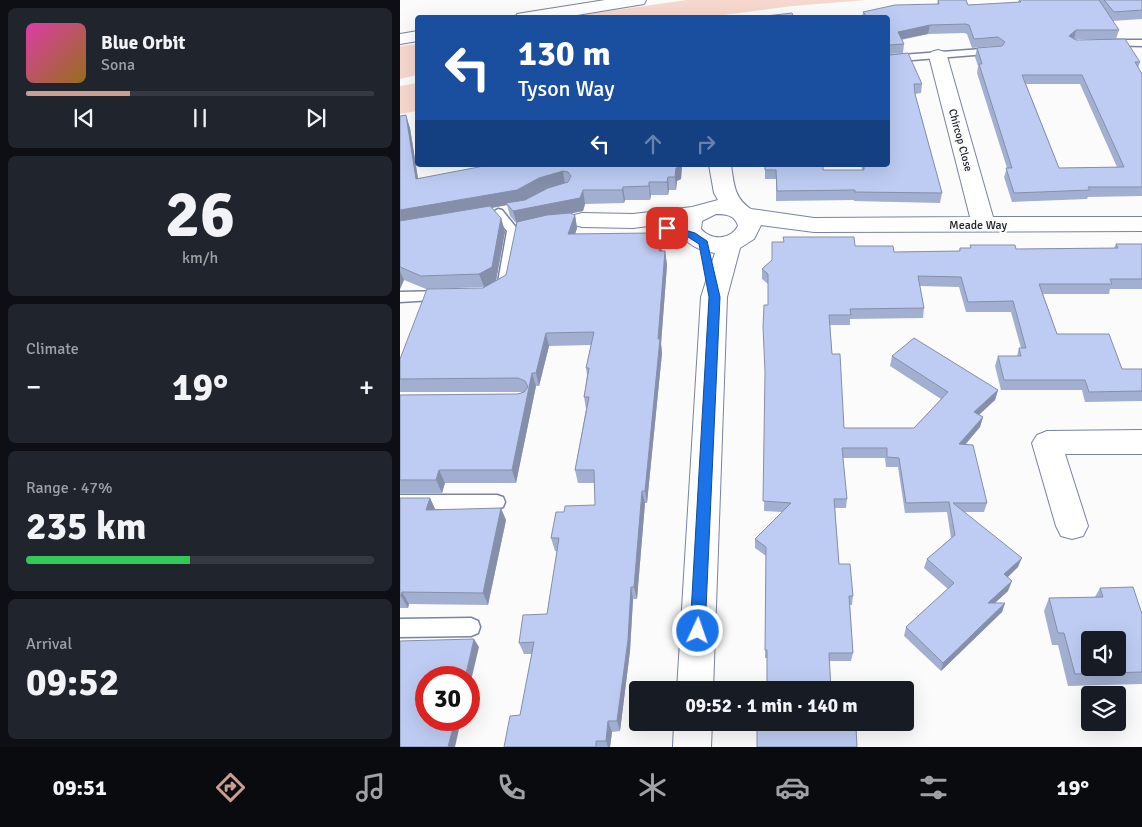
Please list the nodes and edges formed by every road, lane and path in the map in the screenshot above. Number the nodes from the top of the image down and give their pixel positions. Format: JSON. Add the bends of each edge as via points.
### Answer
{"nodes":[{"id":1,"x":638,"y":0,"type":"edge"},
{"id":2,"x":541,"y":15,"type":"edge"},
{"id":3,"x":415,"y":36,"type":"edge"},
{"id":4,"x":400,"y":39,"type":"edge"},
{"id":5,"x":1103,"y":43,"type":"edge"},
{"id":6,"x":1142,"y":43,"type":"edge"},
{"id":7,"x":996,"y":51,"type":"edge"},
{"id":8,"x":938,"y":56,"type":"junction"},
{"id":9,"x":890,"y":59,"type":"edge"},
{"id":10,"x":719,"y":167,"type":"edge"},
{"id":11,"x":720,"y":167,"type":"edge"},
{"id":12,"x":516,"y":210,"type":"edge"},
{"id":13,"x":739,"y":212,"type":"junction"},
{"id":14,"x":574,"y":220,"type":"edge"},
{"id":15,"x":1142,"y":224,"type":"edge"},
{"id":16,"x":699,"y":225,"type":"junction"},
{"id":17,"x":814,"y":225,"type":"junction"},
{"id":18,"x":984,"y":225,"type":"junction"},
{"id":19,"x":737,"y":240,"type":"junction"},
{"id":20,"x":477,"y":294,"type":"edge"},
{"id":21,"x":458,"y":295,"type":"edge"},
{"id":22,"x":714,"y":297,"type":"junction"},
{"id":23,"x":400,"y":298,"type":"edge"},
{"id":24,"x":1142,"y":442,"type":"edge"},
{"id":25,"x":400,"y":502,"type":"edge"},
{"id":26,"x":497,"y":502,"type":"dead end"},
{"id":27,"x":1072,"y":526,"type":"dead end"},
{"id":28,"x":471,"y":627,"type":"dead end"},
{"id":29,"x":400,"y":628,"type":"edge"},
{"id":30,"x":695,"y":681,"type":"edge"},
{"id":31,"x":693,"y":731,"type":"edge"},
{"id":32,"x":692,"y":747,"type":"edge"}],
"edges":[{"from":1,"to":2,"type":"street"},
{"from":3,"to":4,"type":"street"},
{"from":5,"to":6,"type":"lane"},
{"from":7,"to":8,"type":"lane"},
{"from":8,"to":9,"type":"lane"},
{"from":8,"to":18,"type":"street","name":"Chircop Close"},
{"from":10,"to":16,"type":"street","via":[[712,196]]},
{"from":11,"to":13,"type":"street","via":[[726,193]]},
{"from":12,"to":20,"type":"lane","via":[[493,214],[517,230],[504,284],[487,294]]},
{"from":13,"to":16,"type":"street","name":"Meade Way","via":[[715,207]]},
{"from":13,"to":17,"type":"street","name":"Meade Way"},
{"from":13,"to":19,"type":"street","via":[[750,226]]},
{"from":14,"to":16,"type":"street"},
{"from":15,"to":18,"type":"street","name":"Meade Way"},
{"from":16,"to":19,"type":"street","name":"Meade Way","via":[[721,245]]},
{"from":16,"to":22,"type":"street"},
{"from":17,"to":18,"type":"street","name":"Meade Way"},
{"from":17,"to":19,"type":"street","name":"Meade Way"},
{"from":19,"to":22,"type":"street"},
{"from":21,"to":23,"type":"lane"},
{"from":22,"to":30,"type":"street"},
{"from":24,"to":27,"type":"street","via":[[1046,443]]},
{"from":25,"to":26,"type":"lane"},
{"from":28,"to":29,"type":"lane"},
{"from":31,"to":32,"type":"street"}]}
